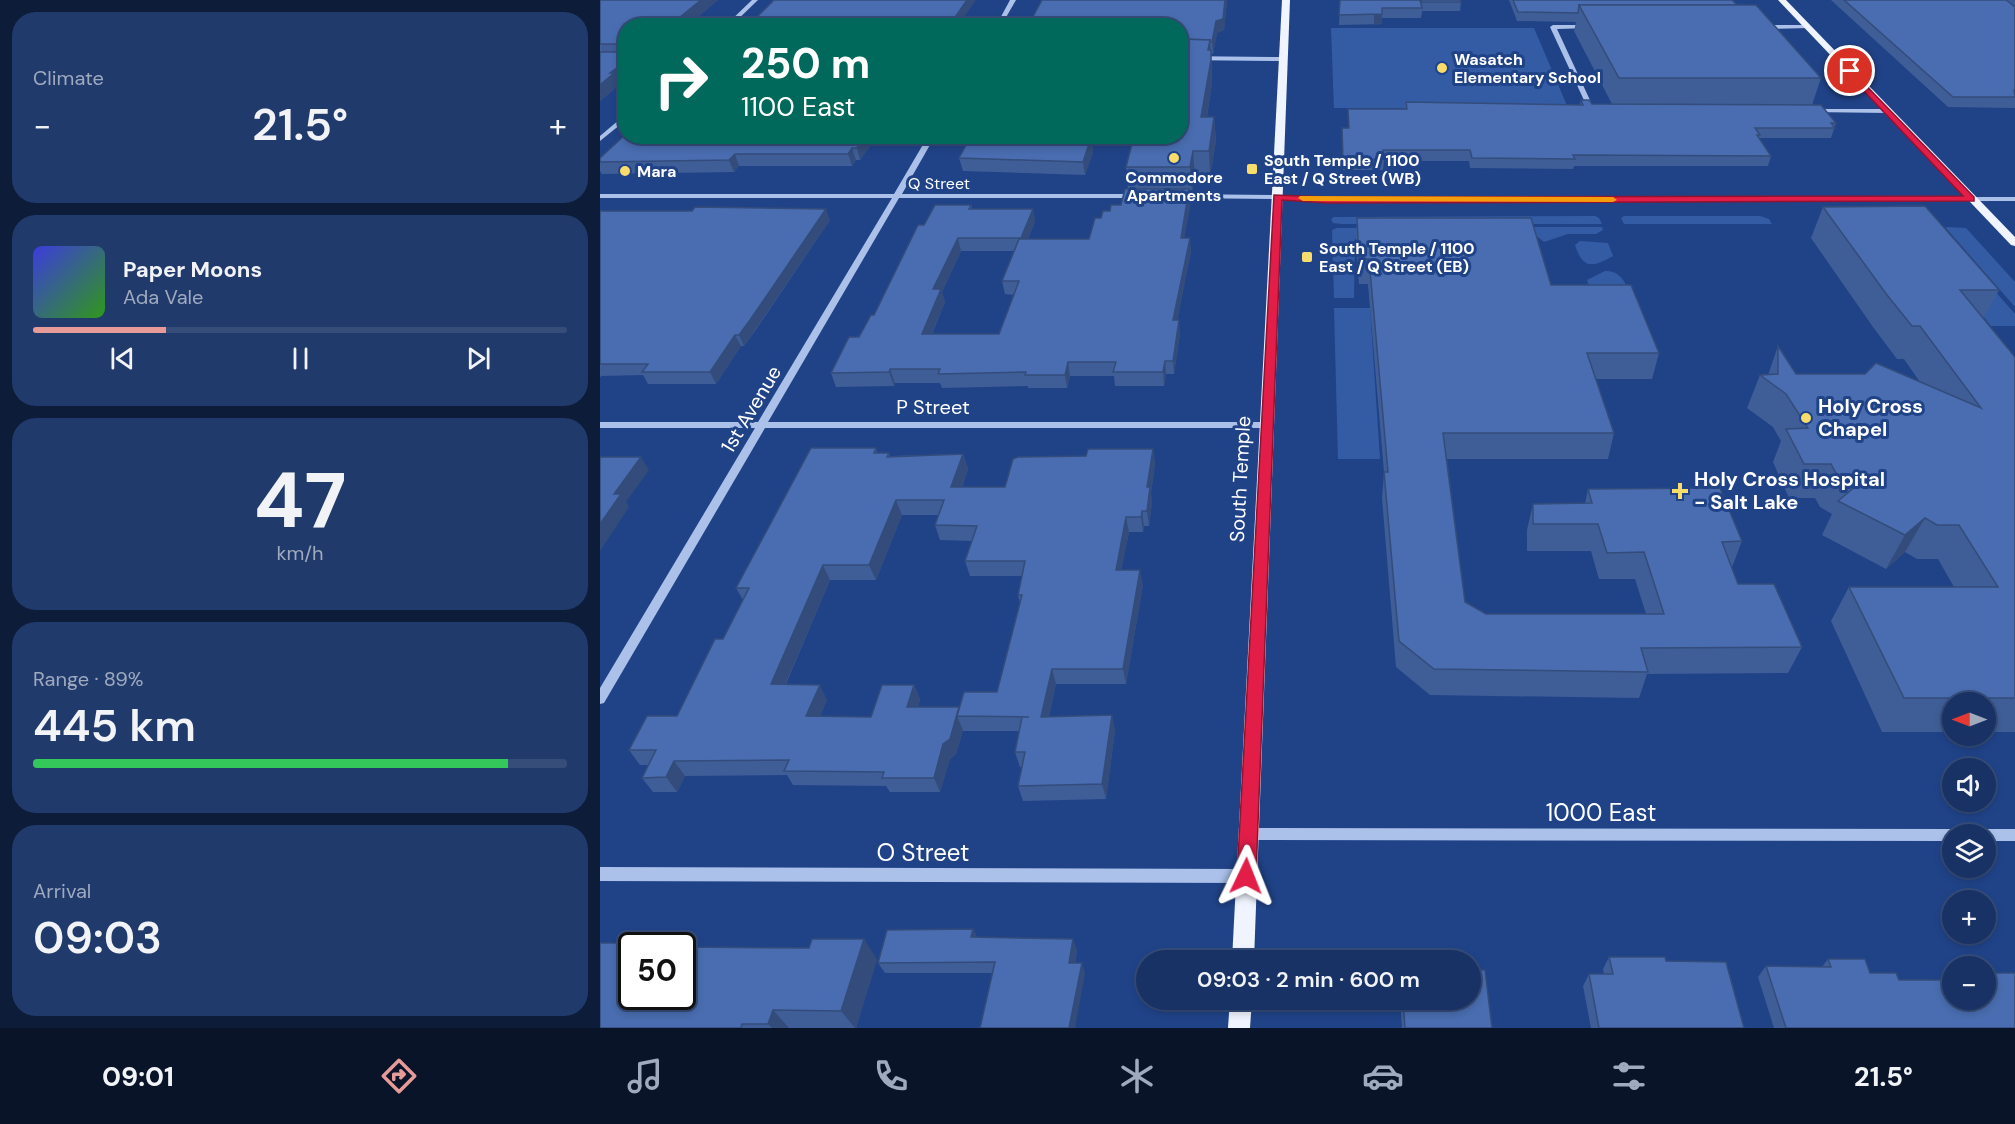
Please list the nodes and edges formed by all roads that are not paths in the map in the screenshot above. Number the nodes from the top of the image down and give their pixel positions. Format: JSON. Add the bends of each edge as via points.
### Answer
{"nodes":[{"id":1,"x":755,"y":0,"type":"edge"},
{"id":2,"x":1013,"y":0,"type":"edge"},
{"id":3,"x":1286,"y":0,"type":"edge"},
{"id":4,"x":1782,"y":0,"type":"edge"},
{"id":5,"x":736,"y":18,"type":"edge"},
{"id":6,"x":1003,"y":18,"type":"edge"},
{"id":7,"x":1601,"y":27,"type":"edge"},
{"id":8,"x":1756,"y":27,"type":"edge"},
{"id":9,"x":1808,"y":27,"type":"junction"},
{"id":10,"x":1188,"y":58,"type":"edge"},
{"id":11,"x":1282,"y":59,"type":"junction"},
{"id":12,"x":1604,"y":111,"type":"edge"},
{"id":13,"x":1806,"y":111,"type":"edge"},
{"id":14,"x":1888,"y":111,"type":"junction"},
{"id":15,"x":618,"y":123,"type":"edge"},
{"id":16,"x":600,"y":139,"type":"edge"},
{"id":17,"x":927,"y":144,"type":"edge"},
{"id":18,"x":600,"y":196,"type":"edge"},
{"id":19,"x":897,"y":196,"type":"junction"},
{"id":20,"x":1148,"y":196,"type":"edge"},
{"id":21,"x":1171,"y":196,"type":"edge"},
{"id":22,"x":1277,"y":197,"type":"junction"},
{"id":23,"x":1971,"y":199,"type":"junction"},
{"id":24,"x":2015,"y":199,"type":"edge"},
{"id":25,"x":2015,"y":243,"type":"edge"},
{"id":26,"x":763,"y":424,"type":"junction"},
{"id":27,"x":600,"y":425,"type":"edge"},
{"id":28,"x":1267,"y":425,"type":"junction"},
{"id":29,"x":600,"y":699,"type":"edge"},
{"id":30,"x":1248,"y":834,"type":"junction"},
{"id":31,"x":1942,"y":835,"type":"edge"},
{"id":32,"x":1996,"y":835,"type":"edge"},
{"id":33,"x":2015,"y":835,"type":"edge"},
{"id":34,"x":600,"y":874,"type":"edge"},
{"id":35,"x":1246,"y":876,"type":"junction"},
{"id":36,"x":1243,"y":950,"type":"edge"},
{"id":37,"x":1240,"y":1010,"type":"edge"},
{"id":38,"x":1239,"y":1028,"type":"edge"}],
"edges":[{"from":1,"to":5,"type":"street"},
{"from":2,"to":6,"type":"street"},
{"from":3,"to":11,"type":"main road","name":"South Temple"},
{"from":4,"to":9,"type":"main road"},
{"from":7,"to":12,"type":"street","via":[[1553,27],[1592,111]]},
{"from":8,"to":9,"type":"street"},
{"from":9,"to":14,"type":"main road"},
{"from":10,"to":11,"type":"street"},
{"from":11,"to":22,"type":"main road","name":"South Temple"},
{"from":13,"to":14,"type":"street"},
{"from":14,"to":23,"type":"main road"},
{"from":15,"to":16,"type":"street"},
{"from":17,"to":19,"type":"street","name":"1st Avenue"},
{"from":18,"to":19,"type":"street","name":"Q Street"},
{"from":19,"to":20,"type":"street","name":"Q Street"},
{"from":19,"to":26,"type":"street","name":"1st Avenue"},
{"from":21,"to":22,"type":"street"},
{"from":22,"to":23,"type":"street"},
{"from":22,"to":28,"type":"main road","name":"South Temple"},
{"from":23,"to":24,"type":"street"},
{"from":23,"to":25,"type":"main road"},
{"from":26,"to":27,"type":"street","name":"P Street"},
{"from":26,"to":28,"type":"street","name":"P Street"},
{"from":26,"to":29,"type":"street","name":"1st Avenue"},
{"from":28,"to":30,"type":"main road","name":"South Temple"},
{"from":30,"to":31,"type":"street","name":"1000 East"},
{"from":30,"to":35,"type":"main road","name":"South Temple"},
{"from":32,"to":33,"type":"street"},
{"from":34,"to":35,"type":"street","name":"O Street"},
{"from":35,"to":36,"type":"main road","name":"South Temple"},
{"from":37,"to":38,"type":"main road"}]}
